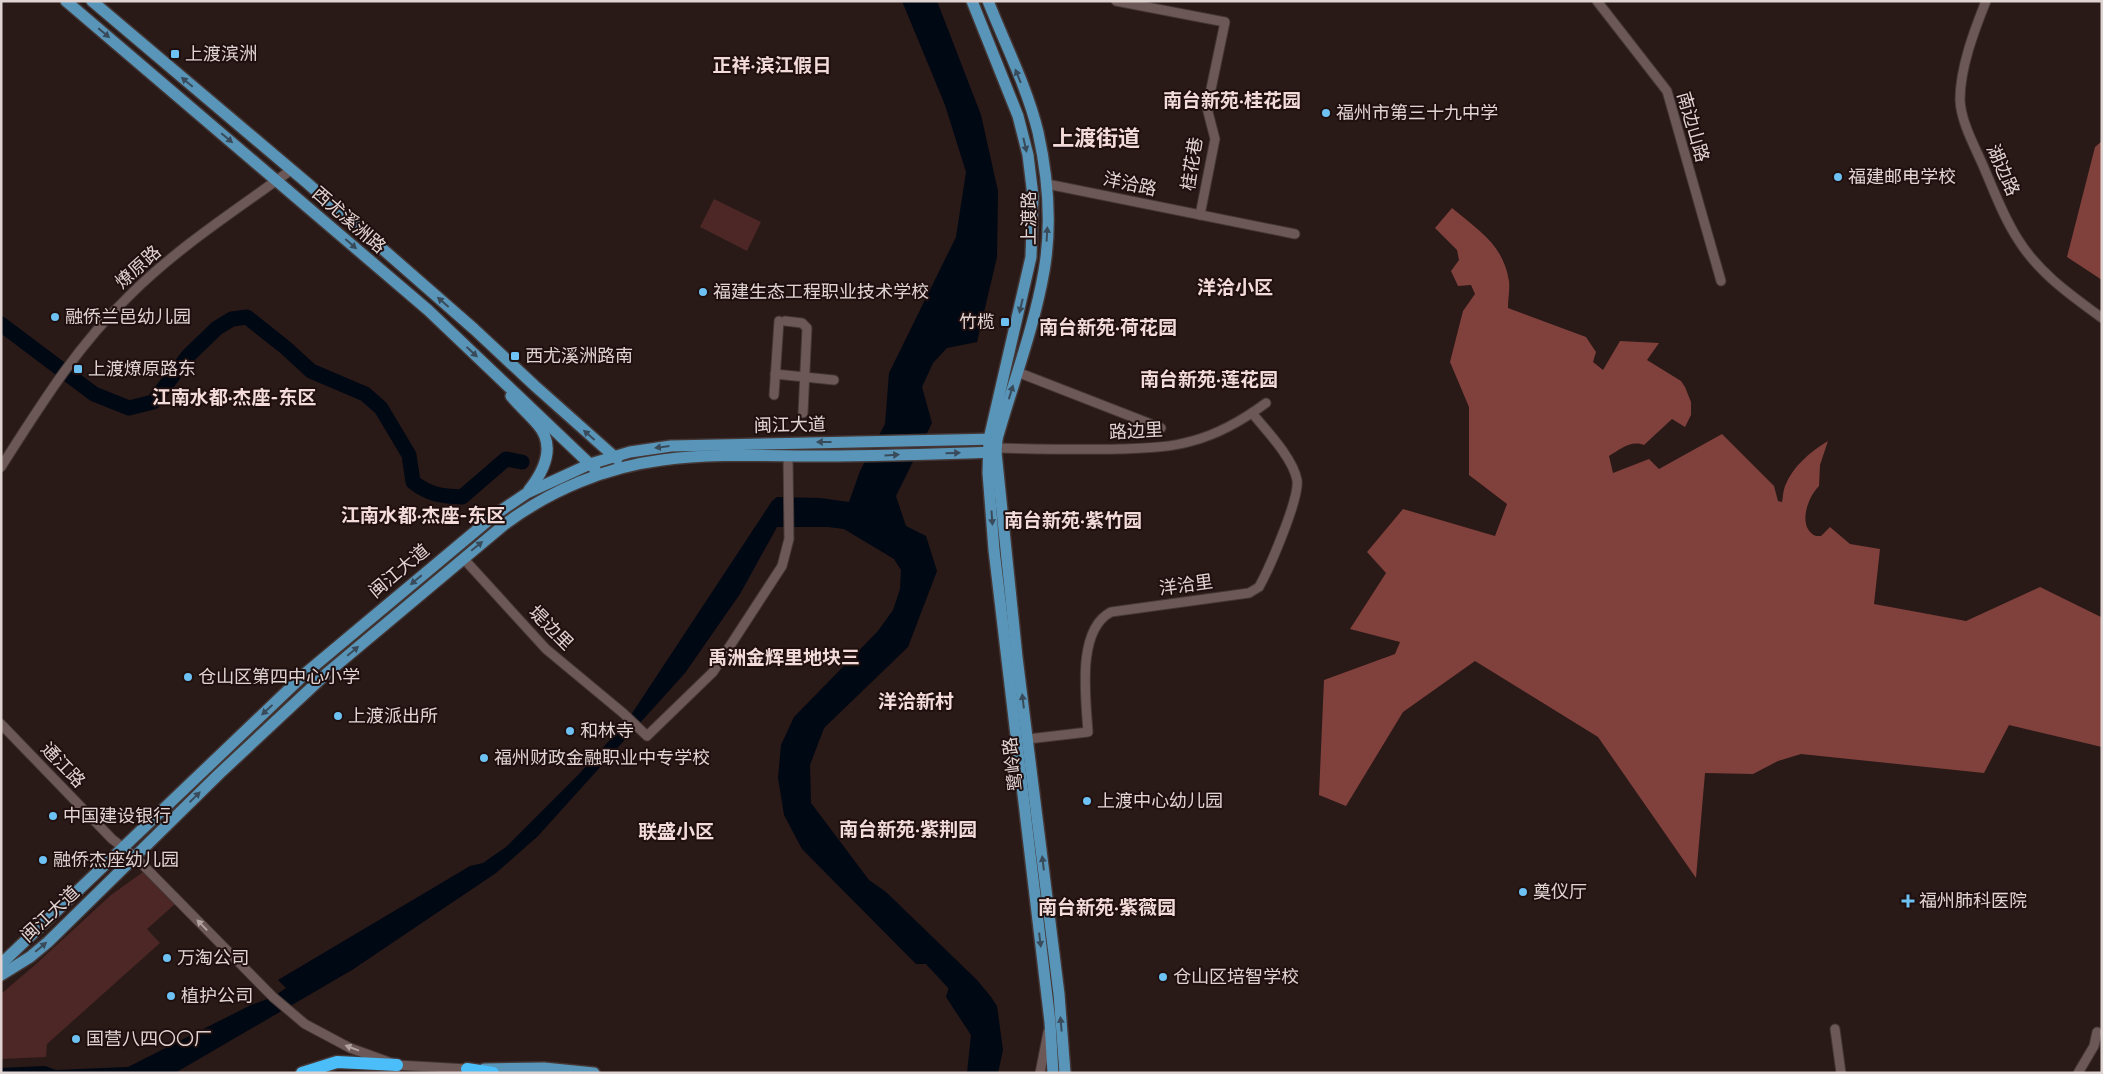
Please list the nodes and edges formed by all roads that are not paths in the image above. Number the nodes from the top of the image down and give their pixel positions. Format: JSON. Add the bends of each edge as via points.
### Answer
{"nodes":[{"id":1,"x":66,"y":1,"type":"edge"},
{"id":2,"x":92,"y":1,"type":"edge"},
{"id":3,"x":972,"y":1,"type":"edge"},
{"id":4,"x":988,"y":1,"type":"edge"},
{"id":5,"x":1116,"y":1,"type":"edge"},
{"id":6,"x":1597,"y":1,"type":"edge"},
{"id":7,"x":1986,"y":1,"type":"edge"},
{"id":8,"x":291,"y":170,"type":"junction"},
{"id":9,"x":276,"y":181,"type":"junction"},
{"id":10,"x":1046,"y":184,"type":"junction"},
{"id":11,"x":1200,"y":215,"type":"junction"},
{"id":12,"x":1295,"y":234,"type":"dead end"},
{"id":13,"x":1722,"y":281,"type":"dead end"},
{"id":14,"x":2102,"y":318,"type":"edge"},
{"id":15,"x":487,"y":365,"type":"junction"},
{"id":16,"x":1017,"y":372,"type":"junction"},
{"id":17,"x":775,"y":374,"type":"junction"},
{"id":18,"x":805,"y":377,"type":"junction"},
{"id":19,"x":834,"y":380,"type":"dead end"},
{"id":20,"x":774,"y":395,"type":"dead end"},
{"id":21,"x":1266,"y":403,"type":"dead end"},
{"id":22,"x":803,"y":413,"type":"dead end"},
{"id":23,"x":1252,"y":413,"type":"junction"},
{"id":24,"x":1160,"y":428,"type":"dead end"},
{"id":25,"x":993,"y":446,"type":"junction"},
{"id":26,"x":613,"y":456,"type":"junction"},
{"id":27,"x":788,"y":456,"type":"junction"},
{"id":28,"x":590,"y":464,"type":"junction"},
{"id":29,"x":1,"y":467,"type":"edge"},
{"id":30,"x":626,"y":467,"type":"junction"},
{"id":31,"x":601,"y":474,"type":"junction"},
{"id":32,"x":527,"y":493,"type":"junction"},
{"id":33,"x":463,"y":558,"type":"junction"},
{"id":34,"x":1,"y":724,"type":"edge"},
{"id":35,"x":1028,"y":739,"type":"junction"},
{"id":36,"x":123,"y":848,"type":"junction"},
{"id":37,"x":134,"y":856,"type":"junction"},
{"id":38,"x":1,"y":964,"type":"edge"},
{"id":39,"x":1,"y":975,"type":"edge"},
{"id":40,"x":1050,"y":1022,"type":"junction"},
{"id":41,"x":1836,"y":1030,"type":"dead end"},
{"id":42,"x":2097,"y":1032,"type":"dead end"},
{"id":43,"x":1063,"y":1050,"type":"junction"},
{"id":44,"x":397,"y":1065,"type":"junction"},
{"id":45,"x":467,"y":1069,"type":"junction"},
{"id":46,"x":302,"y":1073,"type":"edge"},
{"id":47,"x":493,"y":1073,"type":"edge"},
{"id":48,"x":594,"y":1073,"type":"edge"},
{"id":49,"x":1040,"y":1073,"type":"edge"},
{"id":50,"x":1053,"y":1073,"type":"edge"},
{"id":51,"x":1065,"y":1073,"type":"edge"},
{"id":52,"x":1073,"y":1073,"type":"edge"},
{"id":53,"x":1841,"y":1073,"type":"edge"},
{"id":54,"x":2078,"y":1073,"type":"edge"}],
"edges":[{"from":1,"to":9,"type":"main road","name":"西尤溪洲路","one_way":true},
{"from":8,"to":2,"type":"main road","name":"西尤溪洲路","one_way":true},
{"from":3,"to":25,"type":"main road","name":"上渡路","one_way":true,"via":[[1018,116],[1028,155],[1033,196],[1031,257]]},
{"from":10,"to":4,"type":"main road","name":"上渡路","one_way":true,"via":[[1042,150],[1031,110]]},
{"from":5,"to":11,"type":"street","name":"桂花巷","via":[[1225,22],[1207,108],[1215,139]]},
{"from":6,"to":13,"type":"street","name":"南边山路","via":[[1667,91]]},
{"from":7,"to":14,"type":"street","name":"湖边路","via":[[1970,43],[1961,94],[1968,132],[2019,242],[2049,277]]},
{"from":8,"to":9,"type":"street","name":"燎原路"},
{"from":26,"to":8,"type":"main road","name":"西尤溪洲路","one_way":true,"via":[[474,329]]},
{"from":9,"to":15,"type":"main road","name":"西尤溪洲路","one_way":true,"via":[[420,303]]},
{"from":9,"to":29,"type":"street","name":"燎原路","via":[[188,244],[111,314],[56,381]]},
{"from":10,"to":11,"type":"street","name":"洋洽路"},
{"from":16,"to":10,"type":"main road","name":"上渡路","one_way":true,"via":[[1044,271],[1048,229]]},
{"from":11,"to":12,"type":"street","name":"洋洽路"},
{"from":15,"to":28,"type":"main road","name":"西尤溪洲路"},
{"from":15,"to":32,"type":"main road","via":[[538,426],[545,439],[545,466]]},
{"from":16,"to":24,"type":"street"},
{"from":25,"to":16,"type":"main road","name":"上渡路","one_way":true},
{"from":17,"to":18,"type":"street"},
{"from":17,"to":18,"type":"street","via":[[782,321],[802,323],[807,328]]},
{"from":17,"to":20,"type":"street"},
{"from":18,"to":19,"type":"street"},
{"from":18,"to":22,"type":"street"},
{"from":21,"to":23,"type":"street","name":"路边里"},
{"from":23,"to":25,"type":"street","name":"路边里","via":[[1214,434],[1177,445],[1097,449]]},
{"from":23,"to":35,"type":"street","name":"洋洽里","via":[[1290,463],[1297,480],[1295,501],[1258,587],[1249,593],[1105,615],[1089,639],[1085,689],[1088,732]]},
{"from":25,"to":26,"type":"main road","name":"闽江大道","one_way":true,"via":[[926,440],[700,444],[648,448]]},
{"from":27,"to":25,"type":"main road","name":"闽江大道","one_way":true,"via":[[918,454]]},
{"from":35,"to":25,"type":"main road","name":"鹭岭路","one_way":true},
{"from":25,"to":40,"type":"main road","name":"鹭岭路","one_way":true,"via":[[994,550]]},
{"from":26,"to":28,"type":"main road","name":"闽江大道"},
{"from":26,"to":30,"type":"main road","name":"西尤溪洲路"},
{"from":27,"to":30,"type":"main road","name":"闽江大道","via":[[674,459]]},
{"from":27,"to":33,"type":"street","name":"堤边里","via":[[789,539],[782,566],[722,660],[703,683],[647,736],[546,649]]},
{"from":28,"to":31,"type":"main road","name":"西尤溪洲路"},
{"from":28,"to":32,"type":"main road","name":"闽江大道"},
{"from":30,"to":31,"type":"main road","name":"闽江大道"},
{"from":33,"to":31,"type":"main road","name":"闽江大道","one_way":true,"via":[[532,506],[571,485]]},
{"from":32,"to":36,"type":"main road","name":"闽江大道","one_way":true,"via":[[466,538],[307,672]]},
{"from":37,"to":33,"type":"main road","name":"闽江大道","one_way":true,"via":[[326,674]]},
{"from":34,"to":36,"type":"street","name":"通江路"},
{"from":43,"to":35,"type":"main road","name":"鹭岭路","one_way":true},
{"from":36,"to":37,"type":"street","name":"通江路"},
{"from":36,"to":38,"type":"main road","name":"闽江大道"},
{"from":39,"to":37,"type":"main road","name":"闽江大道","one_way":true,"via":[[30,958],[48,942]]},
{"from":44,"to":37,"type":"street","name":"通江路","one_way":true,"via":[[332,1040],[285,1009]]},
{"from":40,"to":49,"type":"street"},
{"from":40,"to":50,"type":"main road","name":"鹭岭路"},
{"from":41,"to":53,"type":"street"},
{"from":42,"to":54,"type":"street","via":[[2094,1046]]},
{"from":43,"to":51,"type":"main road","name":"鹭岭路"},
{"from":43,"to":52,"type":"main road"},
{"from":44,"to":45,"type":"street","name":"通江路"},
{"from":44,"to":46,"type":"highway","via":[[337,1062]]},
{"from":45,"to":47,"type":"highway"},
{"from":45,"to":48,"type":"main road","via":[[544,1068]]}]}
